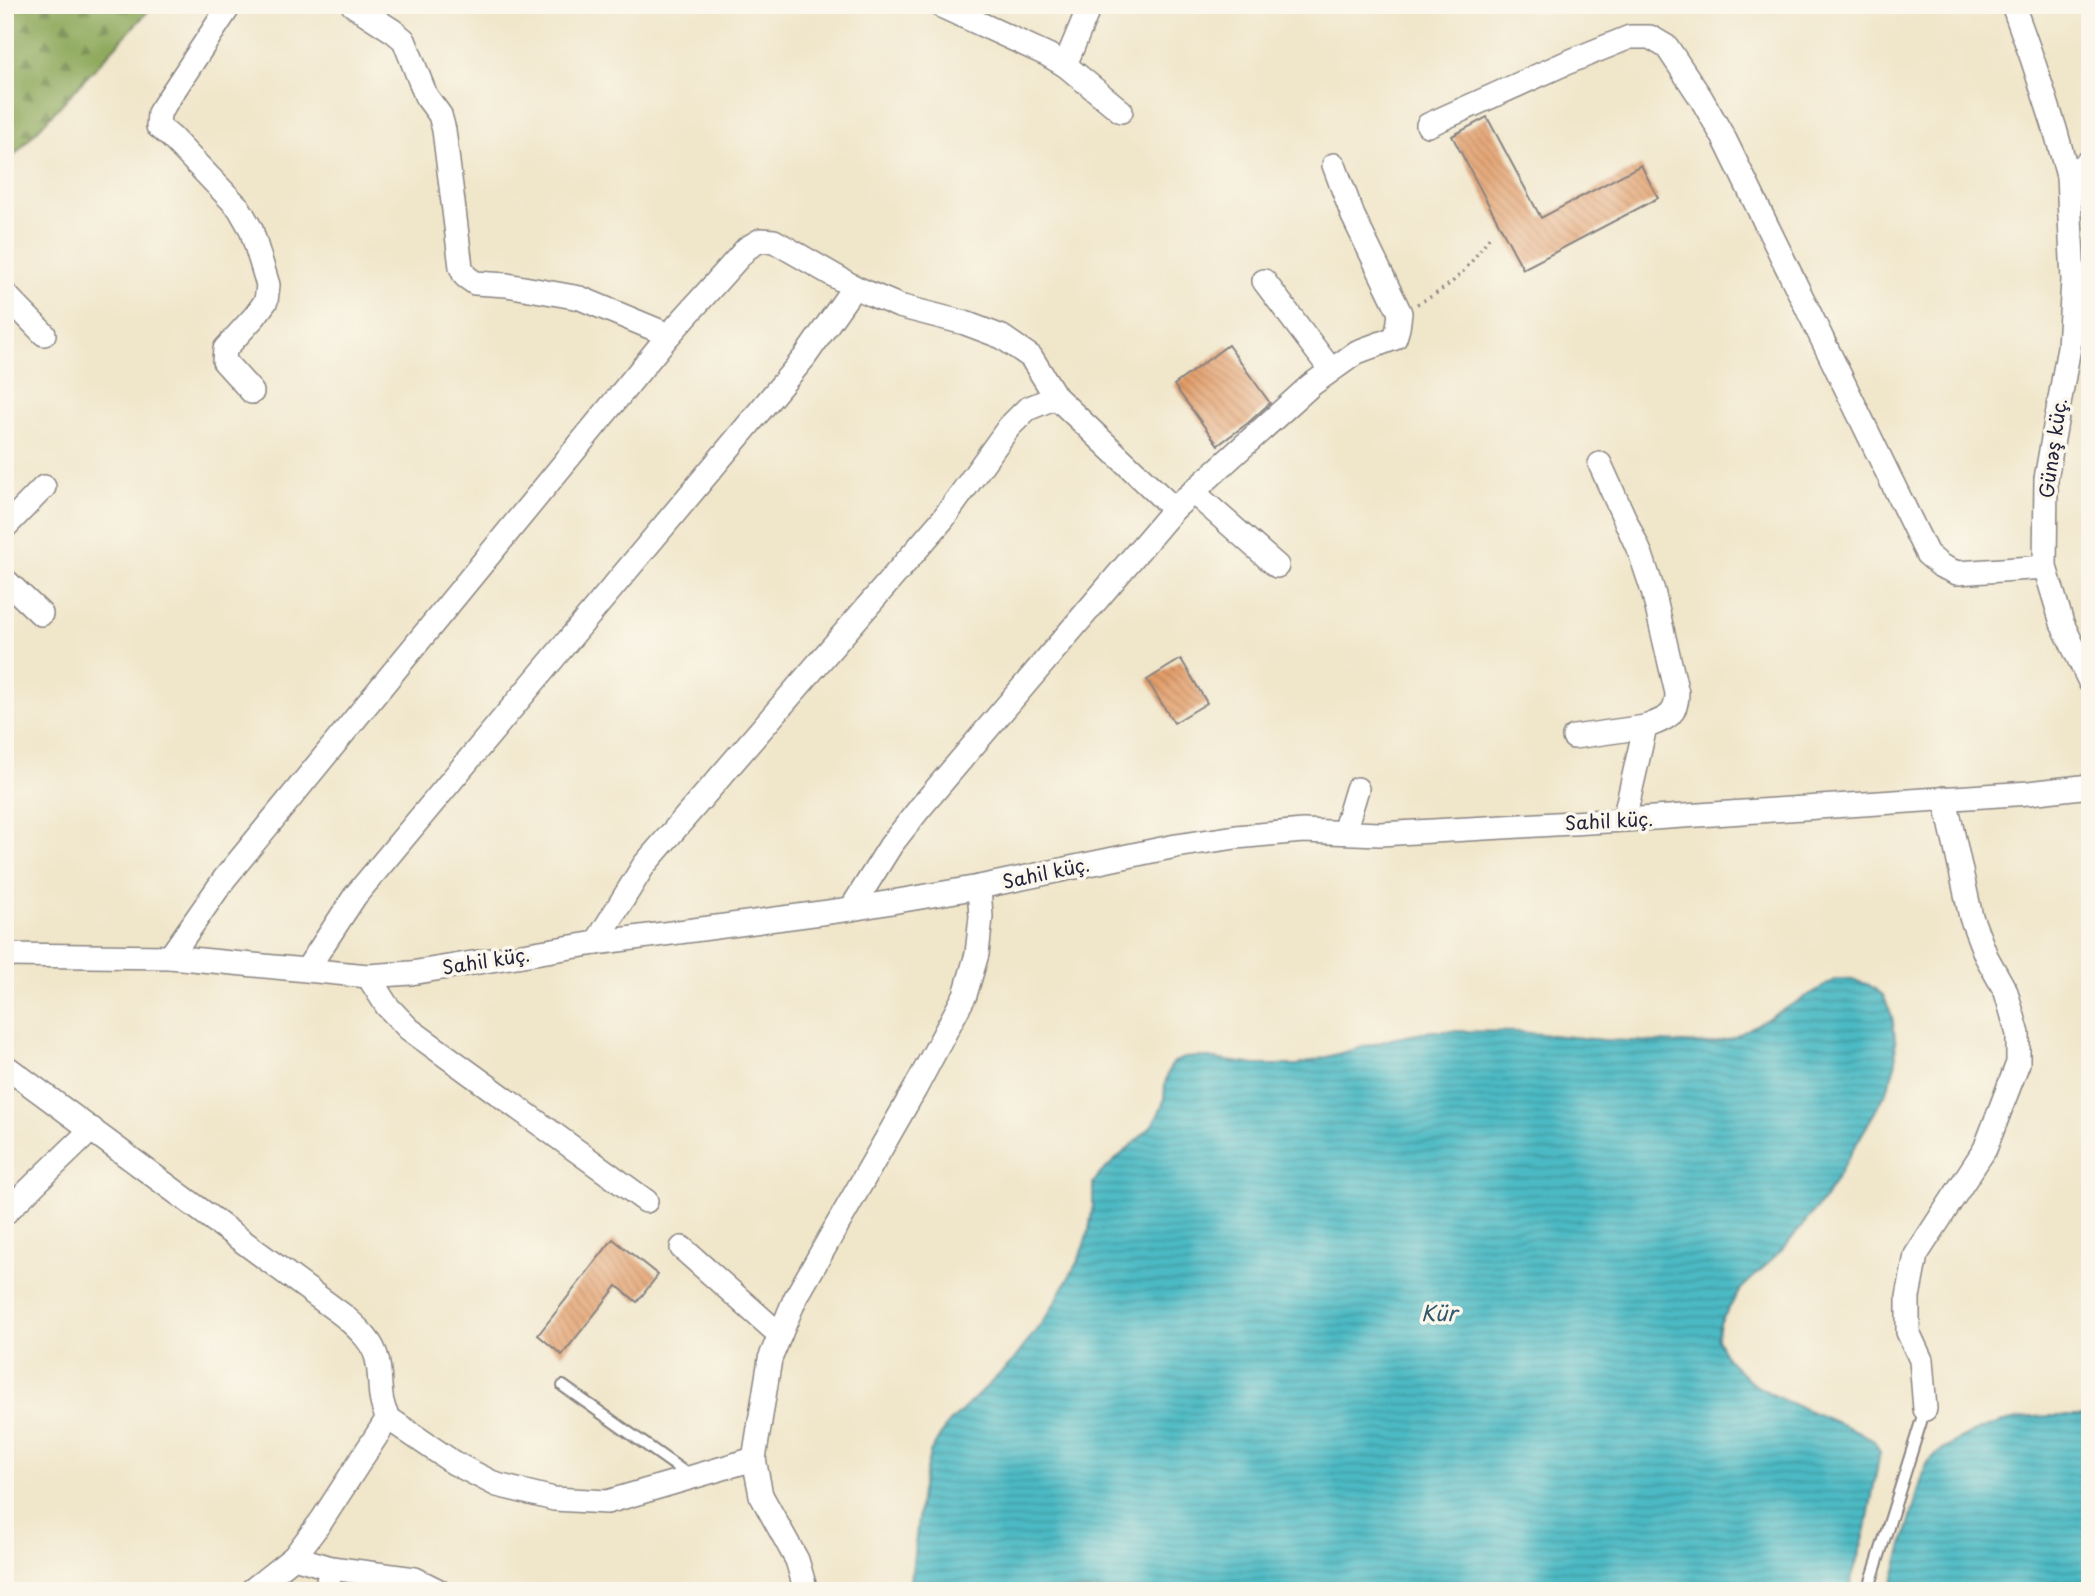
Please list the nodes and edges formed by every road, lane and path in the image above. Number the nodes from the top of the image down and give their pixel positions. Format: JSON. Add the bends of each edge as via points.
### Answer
{"nodes":[{"id":1,"x":230,"y":5,"type":"edge"},
{"id":2,"x":353,"y":5,"type":"edge"},
{"id":3,"x":939,"y":5,"type":"edge"},
{"id":4,"x":1090,"y":5,"type":"edge"},
{"id":5,"x":2013,"y":5,"type":"edge"},
{"id":6,"x":1065,"y":65,"type":"junction"},
{"id":7,"x":1121,"y":111,"type":"dead end"},
{"id":8,"x":1428,"y":125,"type":"dead end"},
{"id":9,"x":2090,"y":161,"type":"edge"},
{"id":10,"x":1334,"y":165,"type":"dead end"},
{"id":11,"x":2068,"y":176,"type":"junction"},
{"id":12,"x":1492,"y":233,"type":"dead end"},
{"id":13,"x":1264,"y":281,"type":"dead end"},
{"id":14,"x":854,"y":287,"type":"junction"},
{"id":15,"x":5,"y":295,"type":"edge"},
{"id":16,"x":1400,"y":313,"type":"junction"},
{"id":17,"x":44,"y":334,"type":"dead end"},
{"id":18,"x":669,"y":335,"type":"junction"},
{"id":19,"x":1331,"y":370,"type":"junction"},
{"id":20,"x":252,"y":392,"type":"dead end"},
{"id":21,"x":1056,"y":397,"type":"junction"},
{"id":22,"x":1600,"y":464,"type":"dead end"},
{"id":23,"x":44,"y":487,"type":"dead end"},
{"id":24,"x":1193,"y":492,"type":"junction"},
{"id":25,"x":1174,"y":509,"type":"junction"},
{"id":26,"x":5,"y":527,"type":"edge"},
{"id":27,"x":1277,"y":566,"type":"dead end"},
{"id":28,"x":2045,"y":567,"type":"junction"},
{"id":29,"x":5,"y":580,"type":"edge"},
{"id":30,"x":41,"y":614,"type":"dead end"},
{"id":31,"x":2090,"y":682,"type":"edge"},
{"id":32,"x":1645,"y":727,"type":"junction"},
{"id":33,"x":1574,"y":737,"type":"dead end"},
{"id":34,"x":2090,"y":786,"type":"edge"},
{"id":35,"x":1357,"y":789,"type":"dead end"},
{"id":36,"x":1945,"y":798,"type":"junction"},
{"id":37,"x":1624,"y":820,"type":"junction"},
{"id":38,"x":1344,"y":832,"type":"junction"},
{"id":39,"x":979,"y":887,"type":"junction"},
{"id":40,"x":851,"y":909,"type":"junction"},
{"id":41,"x":596,"y":943,"type":"junction"},
{"id":42,"x":5,"y":955,"type":"edge"},
{"id":43,"x":170,"y":957,"type":"junction"},
{"id":44,"x":307,"y":969,"type":"junction"},
{"id":45,"x":368,"y":976,"type":"junction"},
{"id":46,"x":5,"y":1066,"type":"edge"},
{"id":47,"x":92,"y":1129,"type":"junction"},
{"id":48,"x":646,"y":1201,"type":"dead end"},
{"id":49,"x":5,"y":1213,"type":"edge"},
{"id":50,"x":682,"y":1248,"type":"dead end"},
{"id":51,"x":780,"y":1335,"type":"junction"},
{"id":52,"x":563,"y":1386,"type":"dead end"},
{"id":53,"x":1925,"y":1409,"type":"joint"},
{"id":54,"x":388,"y":1418,"type":"junction"},
{"id":55,"x":754,"y":1459,"type":"junction"},
{"id":56,"x":692,"y":1477,"type":"junction"},
{"id":57,"x":294,"y":1557,"type":"junction"},
{"id":58,"x":328,"y":1580,"type":"edge"},
{"id":59,"x":251,"y":1591,"type":"edge"},
{"id":60,"x":439,"y":1591,"type":"edge"},
{"id":61,"x":806,"y":1591,"type":"edge"},
{"id":62,"x":1868,"y":1591,"type":"edge"}],
"edges":[{"from":1,"to":20,"type":"street","via":[[159,113],[158,126],[239,208],[251,229],[268,285],[266,301],[225,349],[224,361]]},
{"from":2,"to":18,"type":"street","via":[[404,40],[426,96],[440,115],[465,276],[475,283],[580,298]]},
{"from":3,"to":6,"type":"street"},
{"from":4,"to":6,"type":"street"},
{"from":5,"to":11,"type":"street","name":"Günəş küç."},
{"from":6,"to":7,"type":"street"},
{"from":8,"to":28,"type":"street","via":[[1630,37],[1650,37],[1667,47],[1725,139],[1927,554],[1956,573]]},
{"from":9,"to":11,"type":"street"},
{"from":10,"to":16,"type":"street"},
{"from":11,"to":28,"type":"street","name":"Günəş küç.","via":[[2073,280],[2069,347],[2046,479]]},
{"from":12,"to":16,"type":"path","via":[[1454,282]]},
{"from":13,"to":19,"type":"street"},
{"from":14,"to":18,"type":"street","via":[[774,241],[761,240],[747,248]]},
{"from":14,"to":21,"type":"street","via":[[899,306],[1002,337],[1031,357]]},
{"from":14,"to":44,"type":"street","via":[[804,358],[355,897]]},
{"from":15,"to":17,"type":"street"},
{"from":16,"to":19,"type":"street","via":[[1395,338],[1357,352]]},
{"from":18,"to":43,"type":"street","via":[[225,878]]},
{"from":19,"to":24,"type":"street"},
{"from":21,"to":25,"type":"street"},
{"from":21,"to":41,"type":"street","via":[[1027,409],[1009,427],[943,519],[644,865]]},
{"from":22,"to":32,"type":"street","via":[[1645,567],[1677,693],[1677,705],[1668,718]]},
{"from":23,"to":26,"type":"street"},
{"from":24,"to":25,"type":"street"},
{"from":24,"to":27,"type":"street"},
{"from":25,"to":40,"type":"street","via":[[920,808]]},
{"from":28,"to":31,"type":"street","name":"Günəş küç.","via":[[2062,623]]},
{"from":29,"to":30,"type":"street"},
{"from":32,"to":33,"type":"street"},
{"from":32,"to":37,"type":"street"},
{"from":34,"to":36,"type":"street","name":"Sahil küç."},
{"from":35,"to":38,"type":"street"},
{"from":36,"to":37,"type":"street","name":"Sahil küç."},
{"from":36,"to":53,"type":"street","via":[[1971,917],[2006,992],[2018,1034],[2018,1063],[1986,1149],[1916,1255],[1908,1297],[1908,1332],[1921,1360]]},
{"from":37,"to":38,"type":"street","name":"Sahil küç.","via":[[1380,834]]},
{"from":38,"to":39,"type":"street","name":"Sahil küç.","via":[[1303,831],[1175,846]]},
{"from":39,"to":40,"type":"street","name":"Sahil küç."},
{"from":39,"to":51,"type":"street","via":[[981,916],[965,995],[795,1298]]},
{"from":40,"to":41,"type":"street","name":"Sahil küç."},
{"from":41,"to":45,"type":"street","name":"Sahil küç."},
{"from":42,"to":43,"type":"street","name":"Sahil küç."},
{"from":43,"to":44,"type":"street","name":"Sahil küç."},
{"from":44,"to":45,"type":"street","name":"Sahil küç."},
{"from":45,"to":48,"type":"street","via":[[409,1029]]},
{"from":46,"to":47,"type":"street"},
{"from":47,"to":49,"type":"street"},
{"from":47,"to":54,"type":"street","via":[[344,1316],[377,1357],[382,1406]]},
{"from":50,"to":51,"type":"street"},
{"from":51,"to":55,"type":"street","via":[[770,1359]]},
{"from":52,"to":56,"type":"lane"},
{"from":53,"to":62,"type":"lane"},
{"from":54,"to":56,"type":"street","via":[[497,1485],[554,1499],[607,1502]]},
{"from":54,"to":57,"type":"street"},
{"from":55,"to":56,"type":"street"},
{"from":55,"to":61,"type":"street","via":[[761,1495],[797,1560]]},
{"from":57,"to":58,"type":"street"},
{"from":57,"to":59,"type":"street"},
{"from":58,"to":60,"type":"street","via":[[415,1579]]}]}
